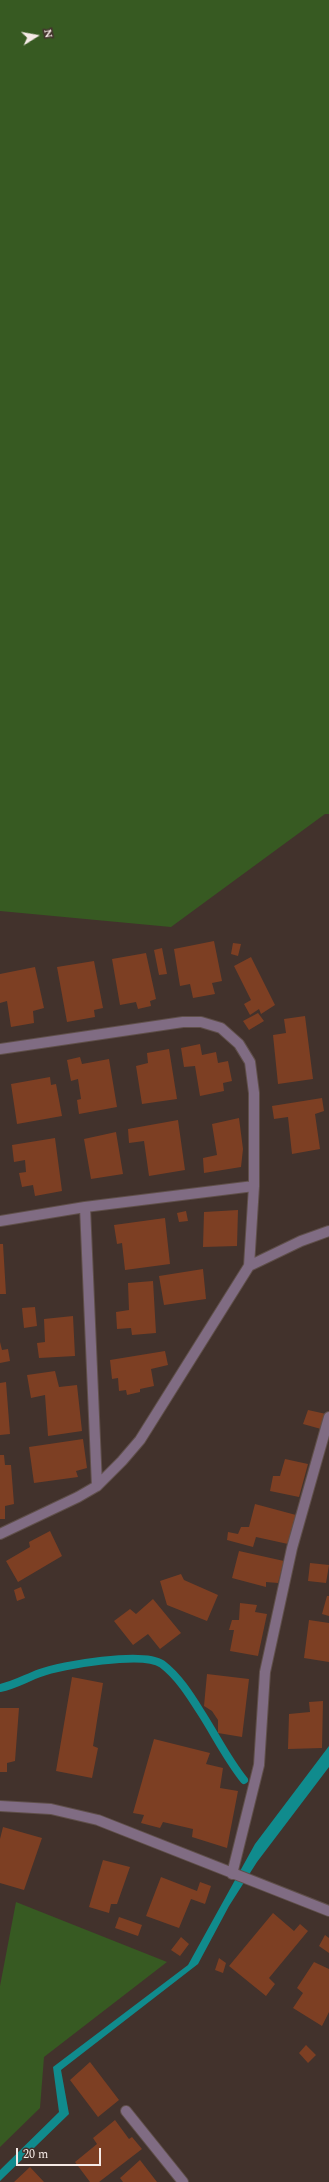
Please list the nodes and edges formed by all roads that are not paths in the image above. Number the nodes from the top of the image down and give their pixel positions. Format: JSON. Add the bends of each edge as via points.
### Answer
{"nodes":[{"id":1,"x":0,"y":1049,"type":"edge"},
{"id":2,"x":254,"y":1186,"type":"junction"},
{"id":3,"x":85,"y":1207,"type":"junction"},
{"id":4,"x":0,"y":1221,"type":"edge"},
{"id":5,"x":329,"y":1231,"type":"edge"},
{"id":6,"x":249,"y":1266,"type":"junction"},
{"id":7,"x":329,"y":1417,"type":"edge"},
{"id":8,"x":97,"y":1486,"type":"junction"},
{"id":9,"x":0,"y":1534,"type":"edge"},
{"id":10,"x":0,"y":1806,"type":"edge"},
{"id":11,"x":232,"y":1874,"type":"junction"},
{"id":12,"x":329,"y":1911,"type":"edge"},
{"id":13,"x":126,"y":2111,"type":"dead end"},
{"id":14,"x":183,"y":2182,"type":"edge"}],
"edges":[{"from":1,"to":2,"type":"street","via":[[183,1022],[201,1022],[221,1028],[239,1044],[250,1062],[254,1093]]},
{"from":2,"to":3,"type":"street"},
{"from":2,"to":6,"type":"street"},
{"from":3,"to":4,"type":"street"},
{"from":3,"to":8,"type":"street"},
{"from":5,"to":6,"type":"street","via":[[301,1241]]},
{"from":6,"to":8,"type":"street","via":[[140,1440]]},
{"from":7,"to":11,"type":"street","via":[[292,1548],[267,1664],[259,1765]]},
{"from":8,"to":9,"type":"street"},
{"from":10,"to":11,"type":"street","via":[[51,1809],[98,1820]]},
{"from":11,"to":12,"type":"street"},
{"from":13,"to":14,"type":"street"}]}
